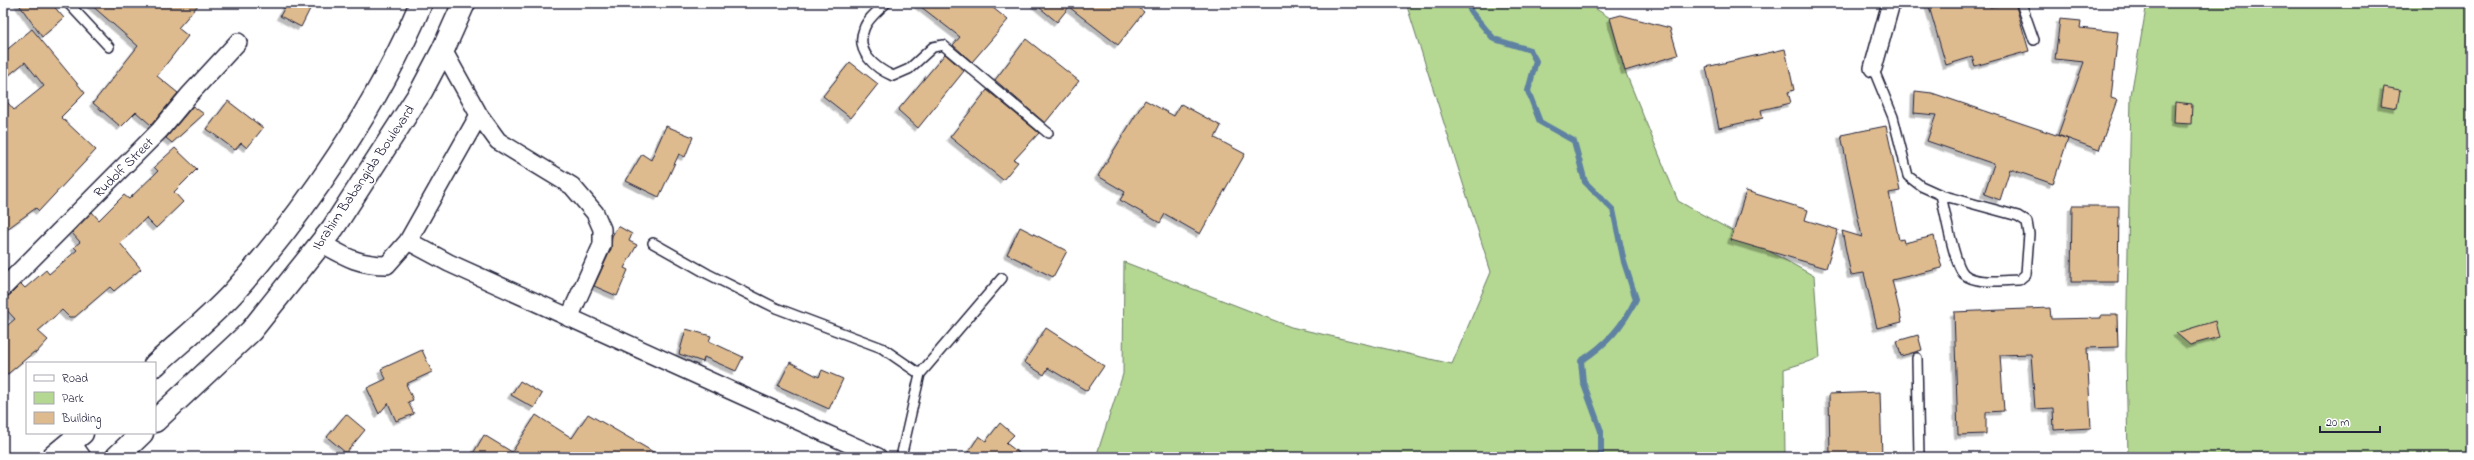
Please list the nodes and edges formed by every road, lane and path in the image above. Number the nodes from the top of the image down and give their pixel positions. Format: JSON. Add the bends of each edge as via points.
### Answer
{"nodes":[{"id":1,"x":68,"y":3,"type":"edge"},
{"id":2,"x":421,"y":3,"type":"edge"},
{"id":3,"x":464,"y":3,"type":"edge"},
{"id":4,"x":886,"y":3,"type":"edge"},
{"id":5,"x":1891,"y":3,"type":"edge"},
{"id":6,"x":2021,"y":3,"type":"edge"},
{"id":7,"x":2034,"y":40,"type":"dead end"},
{"id":8,"x":238,"y":42,"type":"dead end"},
{"id":9,"x":109,"y":47,"type":"dead end"},
{"id":10,"x":443,"y":50,"type":"junction"},
{"id":11,"x":1873,"y":68,"type":"joint"},
{"id":12,"x":478,"y":115,"type":"junction"},
{"id":13,"x":1048,"y":132,"type":"dead end"},
{"id":14,"x":1941,"y":195,"type":"junction"},
{"id":15,"x":408,"y":241,"type":"junction"},
{"id":16,"x":653,"y":242,"type":"dead end"},
{"id":17,"x":322,"y":243,"type":"junction"},
{"id":18,"x":1002,"y":278,"type":"dead end"},
{"id":19,"x":3,"y":288,"type":"edge"},
{"id":20,"x":569,"y":318,"type":"junction"},
{"id":21,"x":1917,"y":358,"type":"dead end"},
{"id":22,"x":156,"y":364,"type":"edge"},
{"id":23,"x":920,"y":374,"type":"junction"},
{"id":24,"x":156,"y":420,"type":"edge"},
{"id":25,"x":141,"y":434,"type":"edge"},
{"id":26,"x":79,"y":444,"type":"edge"},
{"id":27,"x":53,"y":457,"type":"edge"},
{"id":28,"x":117,"y":457,"type":"edge"},
{"id":29,"x":878,"y":457,"type":"edge"},
{"id":30,"x":901,"y":457,"type":"edge"},
{"id":31,"x":1919,"y":457,"type":"edge"}],
"edges":[{"from":1,"to":9,"type":"lane"},
{"from":2,"to":22,"type":"street","via":[[378,88],[331,167],[232,293]]},
{"from":3,"to":10,"type":"street","name":"Ibrahim Babangida Boulevard"},
{"from":4,"to":13,"type":"lane","via":[[864,29],[862,44],[867,57],[878,69],[893,76],[909,70],[933,47],[943,46]]},
{"from":5,"to":11,"type":"street"},
{"from":6,"to":7,"type":"lane"},
{"from":8,"to":19,"type":"street","name":"Rudolf Street","via":[[160,130]]},
{"from":10,"to":12,"type":"street"},
{"from":10,"to":17,"type":"street","name":"Ibrahim Babangida Boulevard","via":[[422,90]]},
{"from":11,"to":14,"type":"lane","via":[[1893,117],[1908,176],[1921,186]]},
{"from":12,"to":15,"type":"street"},
{"from":12,"to":20,"type":"street","via":[[498,141],[572,186],[595,213],[602,229],[602,245]]},
{"from":14,"to":14,"type":"lane","via":[[2018,216],[2027,222],[2030,234],[2026,274],[2019,280],[1977,280],[1964,274],[1958,263]]},
{"from":15,"to":17,"type":"street","via":[[387,265],[354,262]]},
{"from":15,"to":20,"type":"street","via":[[449,263]]},
{"from":16,"to":23,"type":"lane","via":[[708,274],[776,308],[882,348]]},
{"from":17,"to":24,"type":"street","name":"Ibrahim Babangida Boulevard","via":[[250,331]]},
{"from":18,"to":23,"type":"lane"},
{"from":20,"to":29,"type":"street"},
{"from":21,"to":31,"type":"lane"},
{"from":23,"to":30,"type":"lane"},
{"from":25,"to":28,"type":"street"},
{"from":26,"to":27,"type":"street"}]}
